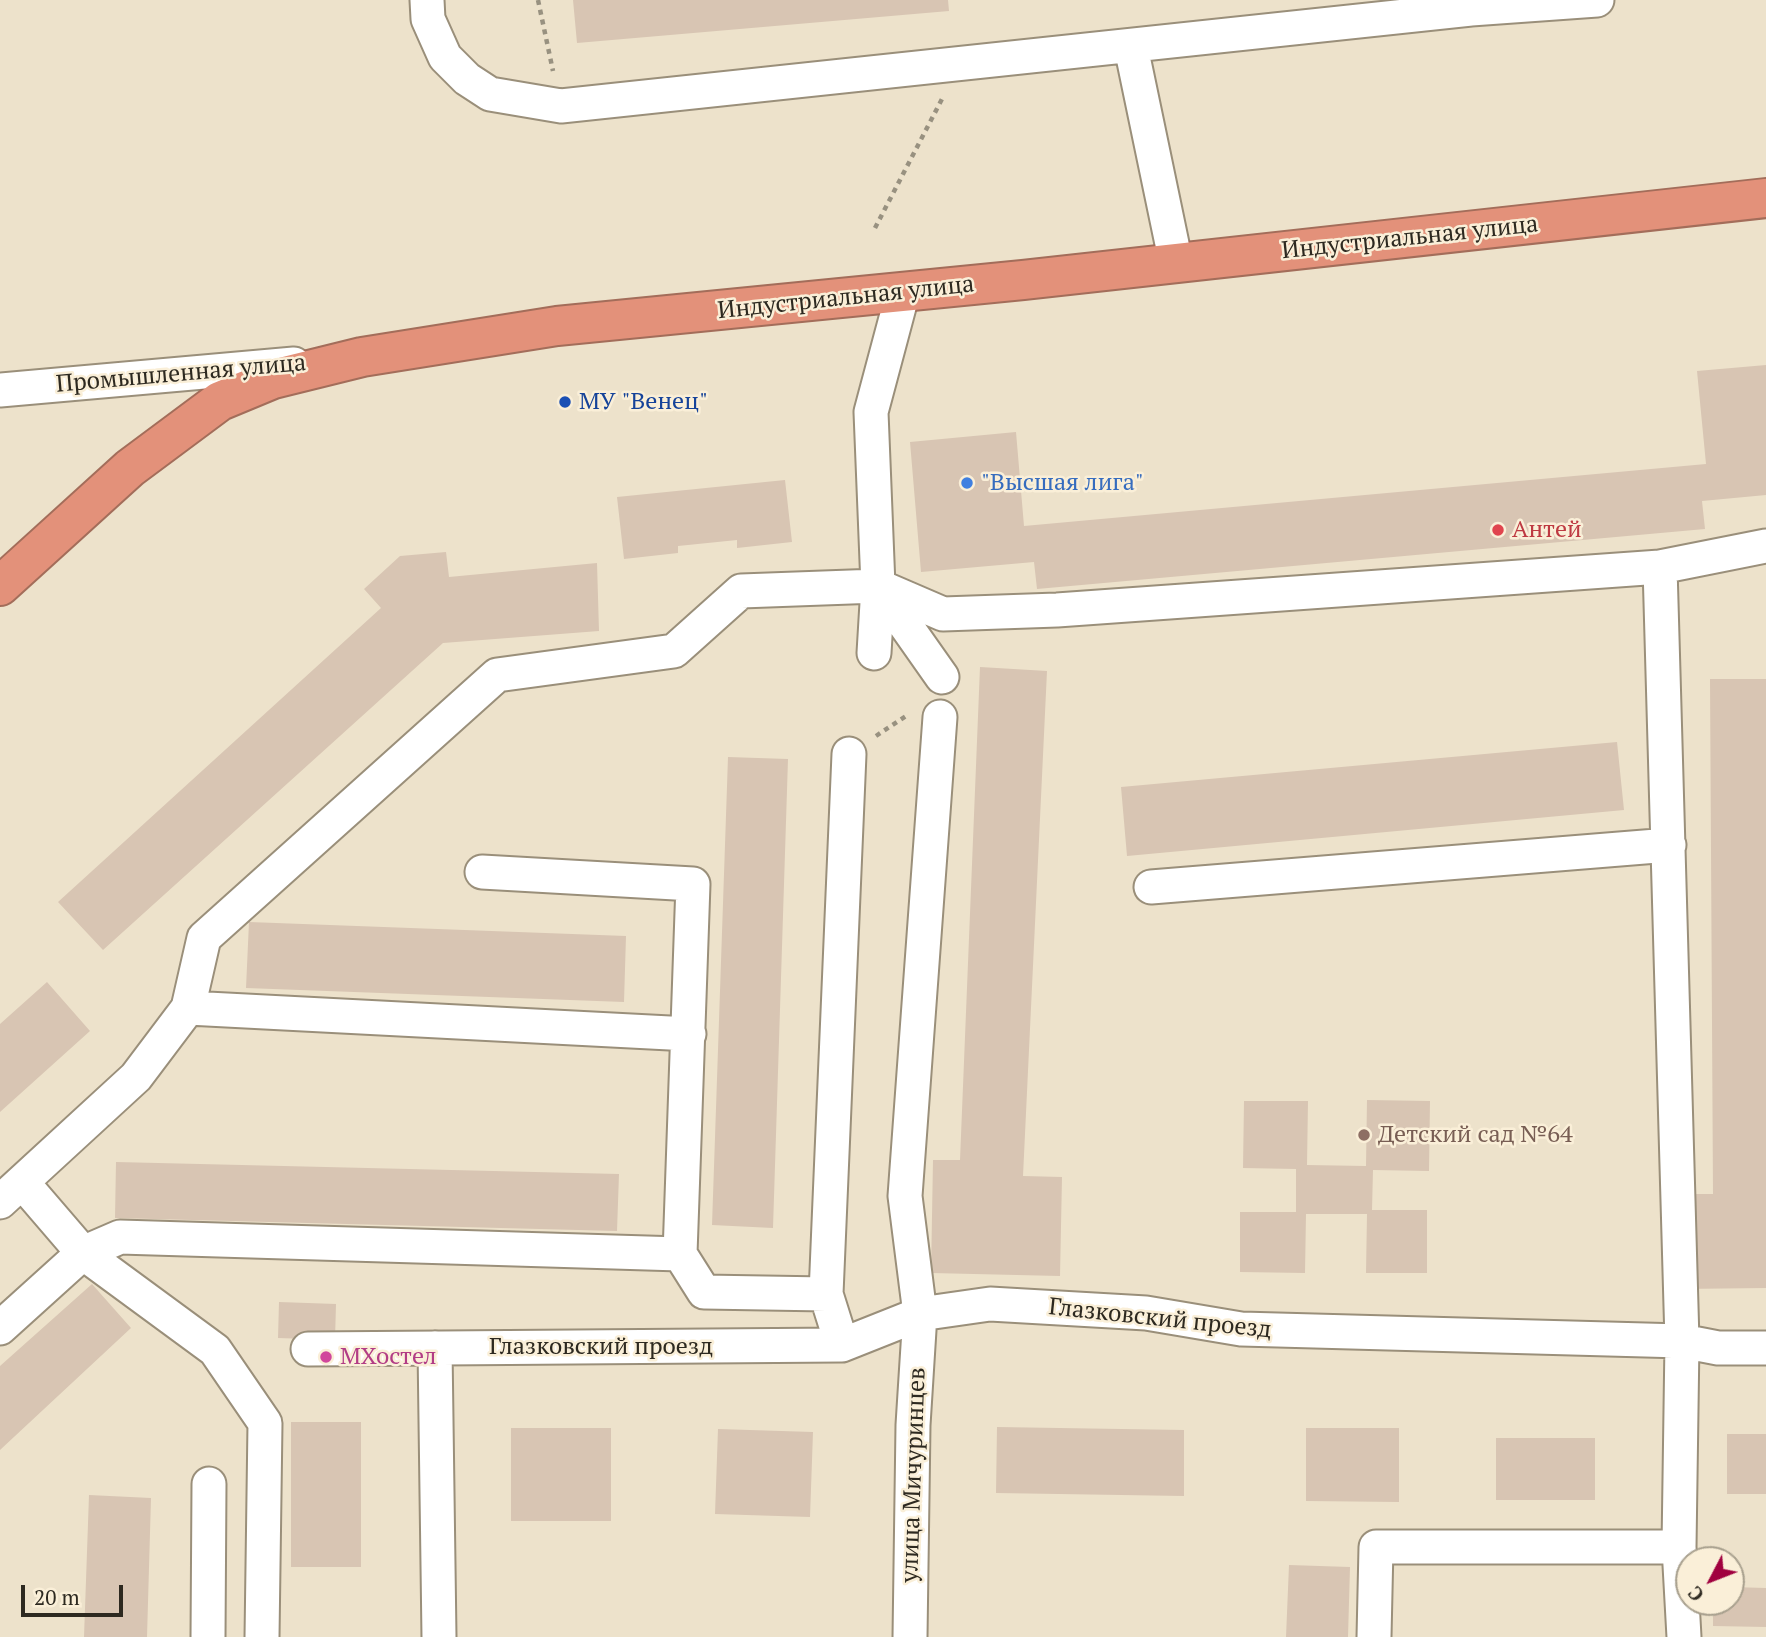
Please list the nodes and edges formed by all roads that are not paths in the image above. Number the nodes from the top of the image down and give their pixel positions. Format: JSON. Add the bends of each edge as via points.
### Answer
{"nodes":[{"id":1,"x":427,"y":0,"type":"edge"},
{"id":2,"x":1597,"y":0,"type":"edge"},
{"id":3,"x":1131,"y":47,"type":"junction"},
{"id":4,"x":1766,"y":198,"type":"edge"},
{"id":5,"x":1176,"y":263,"type":"junction"},
{"id":6,"x":903,"y":292,"type":"junction"},
{"id":7,"x":362,"y":357,"type":"junction"},
{"id":8,"x":0,"y":390,"type":"edge"},
{"id":9,"x":1766,"y":546,"type":"edge"},
{"id":10,"x":1660,"y":567,"type":"junction"},
{"id":11,"x":0,"y":586,"type":"edge"},
{"id":12,"x":878,"y":586,"type":"junction"},
{"id":13,"x":874,"y":653,"type":"dead end"},
{"id":14,"x":942,"y":677,"type":"dead end"},
{"id":15,"x":926,"y":715,"type":"road end"},
{"id":16,"x":849,"y":754,"type":"road end"},
{"id":17,"x":1670,"y":845,"type":"junction"},
{"id":18,"x":482,"y":872,"type":"dead end"},
{"id":19,"x":1151,"y":887,"type":"dead end"},
{"id":20,"x":188,"y":1008,"type":"junction"},
{"id":21,"x":690,"y":1034,"type":"junction"},
{"id":22,"x":11,"y":1192,"type":"edge"},
{"id":23,"x":83,"y":1253,"type":"junction"},
{"id":24,"x":680,"y":1254,"type":"junction"},
{"id":25,"x":826,"y":1294,"type":"junction"},
{"id":26,"x":920,"y":1314,"type":"junction"},
{"id":27,"x":0,"y":1328,"type":"edge"},
{"id":28,"x":1682,"y":1341,"type":"junction"},
{"id":29,"x":842,"y":1345,"type":"junction"},
{"id":30,"x":435,"y":1348,"type":"junction"},
{"id":31,"x":1766,"y":1348,"type":"edge"},
{"id":32,"x":308,"y":1349,"type":"dead end"},
{"id":33,"x":209,"y":1484,"type":"dead end"},
{"id":34,"x":1679,"y":1546,"type":"edge"},
{"id":35,"x":1675,"y":1547,"type":"edge"},
{"id":36,"x":1683,"y":1616,"type":"edge"},
{"id":37,"x":208,"y":1637,"type":"edge"},
{"id":38,"x":262,"y":1637,"type":"edge"},
{"id":39,"x":439,"y":1637,"type":"edge"},
{"id":40,"x":910,"y":1637,"type":"edge"},
{"id":41,"x":1374,"y":1637,"type":"edge"},
{"id":42,"x":1684,"y":1637,"type":"edge"}],
"edges":[{"from":1,"to":3,"type":"street","via":[[428,19],[445,57],[467,79],[490,94],[561,106]]},
{"from":2,"to":3,"type":"street","via":[[1471,9]]},
{"from":3,"to":5,"type":"street"},
{"from":4,"to":5,"type":"highway","name":"Индустриальная улица"},
{"from":5,"to":6,"type":"highway","name":"Индустриальная улица"},
{"from":6,"to":7,"type":"highway","name":"Индустриальная улица","via":[[557,326]]},
{"from":6,"to":12,"type":"street","via":[[872,412]]},
{"from":7,"to":8,"type":"street","name":"Промышленная улица"},
{"from":7,"to":11,"type":"highway","name":"Индустриальная улица","via":[[273,379],[220,401],[130,468]]},
{"from":9,"to":10,"type":"street"},
{"from":10,"to":12,"type":"street","via":[[943,614]]},
{"from":10,"to":17,"type":"street"},
{"from":12,"to":13,"type":"street"},
{"from":12,"to":14,"type":"street"},
{"from":12,"to":20,"type":"street","via":[[741,591],[674,652],[497,674],[204,938]]},
{"from":15,"to":26,"type":"street","name":"улица Мичуринцев","via":[[905,1196]]},
{"from":16,"to":25,"type":"street"},
{"from":17,"to":19,"type":"street"},
{"from":17,"to":28,"type":"street"},
{"from":18,"to":21,"type":"street","via":[[693,884]]},
{"from":20,"to":21,"type":"street"},
{"from":20,"to":22,"type":"street","via":[[136,1077]]},
{"from":21,"to":24,"type":"street"},
{"from":22,"to":23,"type":"street"},
{"from":23,"to":24,"type":"street","via":[[120,1237]]},
{"from":23,"to":27,"type":"street"},
{"from":23,"to":38,"type":"street","via":[[215,1350],[265,1423]]},
{"from":24,"to":25,"type":"street","via":[[704,1292]]},
{"from":25,"to":29,"type":"street"},
{"from":26,"to":28,"type":"street","name":"Глазковский проезд","via":[[990,1304],[1146,1313],[1241,1329]]},
{"from":26,"to":29,"type":"street","name":"Глазковский проезд"},
{"from":26,"to":40,"type":"street","name":"улица Мичуринцев","via":[[913,1425]]},
{"from":28,"to":31,"type":"street","name":"Глазковский проезд","via":[[1718,1348]]},
{"from":28,"to":34,"type":"street"},
{"from":29,"to":30,"type":"street","name":"Глазковский проезд"},
{"from":30,"to":32,"type":"street","name":"Глазковский проезд"},
{"from":30,"to":39,"type":"street"},
{"from":33,"to":37,"type":"street"},
{"from":35,"to":41,"type":"street","via":[[1376,1547]]},
{"from":36,"to":42,"type":"street"}]}
